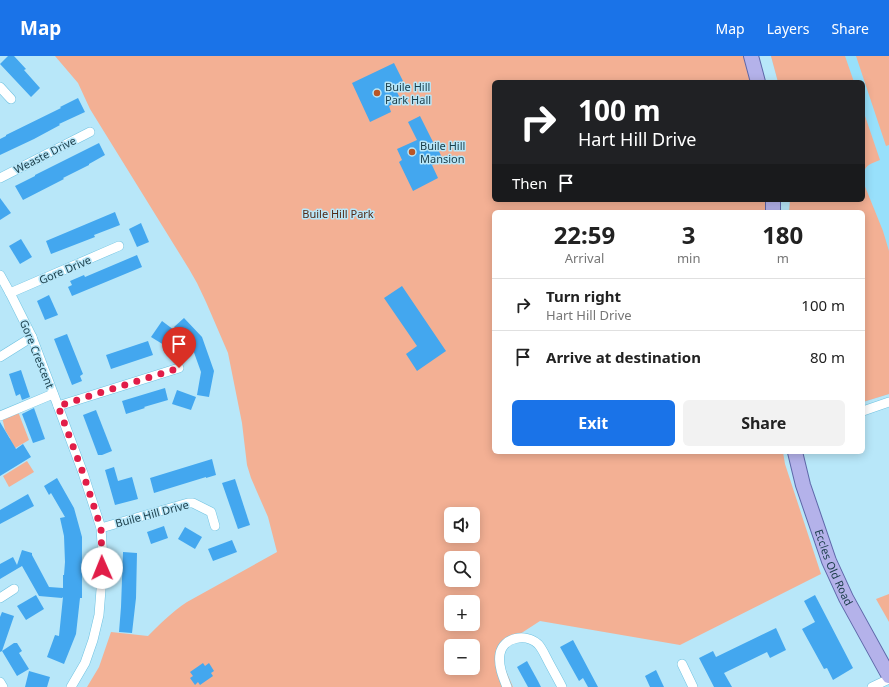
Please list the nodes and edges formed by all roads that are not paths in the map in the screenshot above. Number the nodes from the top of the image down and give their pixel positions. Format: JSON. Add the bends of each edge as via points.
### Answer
{"nodes":[{"id":1,"x":751,"y":56,"type":"edge"},
{"id":2,"x":757,"y":80,"type":"edge"},
{"id":3,"x":0,"y":86,"type":"edge"},
{"id":4,"x":11,"y":99,"type":"dead end"},
{"id":5,"x":90,"y":132,"type":"dead end"},
{"id":6,"x":0,"y":178,"type":"edge"},
{"id":7,"x":119,"y":246,"type":"dead end"},
{"id":8,"x":0,"y":275,"type":"edge"},
{"id":9,"x":10,"y":293,"type":"junction"},
{"id":10,"x":32,"y":337,"type":"junction"},
{"id":11,"x":0,"y":357,"type":"edge"},
{"id":12,"x":179,"y":368,"type":"dead end"},
{"id":13,"x":53,"y":394,"type":"junction"},
{"id":14,"x":889,"y":402,"type":"edge"},
{"id":15,"x":58,"y":406,"type":"junction"},
{"id":16,"x":865,"y":409,"type":"edge"},
{"id":17,"x":0,"y":416,"type":"edge"},
{"id":18,"x":795,"y":454,"type":"edge"},
{"id":19,"x":215,"y":526,"type":"dead end"},
{"id":20,"x":101,"y":528,"type":"junction"},
{"id":21,"x":14,"y":589,"type":"dead end"},
{"id":22,"x":0,"y":598,"type":"edge"},
{"id":23,"x":682,"y":664,"type":"dead end"},
{"id":24,"x":889,"y":677,"type":"edge"},
{"id":25,"x":0,"y":682,"type":"edge"},
{"id":26,"x":3,"y":687,"type":"edge"},
{"id":27,"x":72,"y":687,"type":"edge"},
{"id":28,"x":507,"y":687,"type":"edge"},
{"id":29,"x":562,"y":687,"type":"edge"},
{"id":30,"x":693,"y":687,"type":"edge"},
{"id":31,"x":872,"y":687,"type":"edge"}],
"edges":[{"from":1,"to":2,"type":"main road"},
{"from":3,"to":4,"type":"street"},
{"from":5,"to":6,"type":"street","name":"Weaste Drive"},
{"from":7,"to":9,"type":"street","name":"Gore Drive"},
{"from":8,"to":9,"type":"street","name":"Gore Crescent"},
{"from":9,"to":10,"type":"street","name":"Gore Crescent"},
{"from":10,"to":11,"type":"street"},
{"from":10,"to":13,"type":"street","name":"Gore Crescent"},
{"from":12,"to":15,"type":"street"},
{"from":13,"to":15,"type":"street","name":"Gore Crescent"},
{"from":13,"to":17,"type":"street"},
{"from":14,"to":16,"type":"street"},
{"from":15,"to":20,"type":"street","name":"Gore Crescent"},
{"from":18,"to":24,"type":"main road","name":"Eccles Old Road","via":[[803,485],[829,561]]},
{"from":19,"to":20,"type":"street","name":"Buile Hill Drive","via":[[211,512],[188,503]]},
{"from":20,"to":27,"type":"street","name":"Gore Crescent","via":[[103,560],[99,616],[85,663]]},
{"from":21,"to":22,"type":"street"},
{"from":23,"to":30,"type":"street"},
{"from":24,"to":31,"type":"street"},
{"from":25,"to":26,"type":"street"},
{"from":28,"to":29,"type":"street","via":[[500,663],[501,652],[509,642],[523,637],[538,644]]}]}
